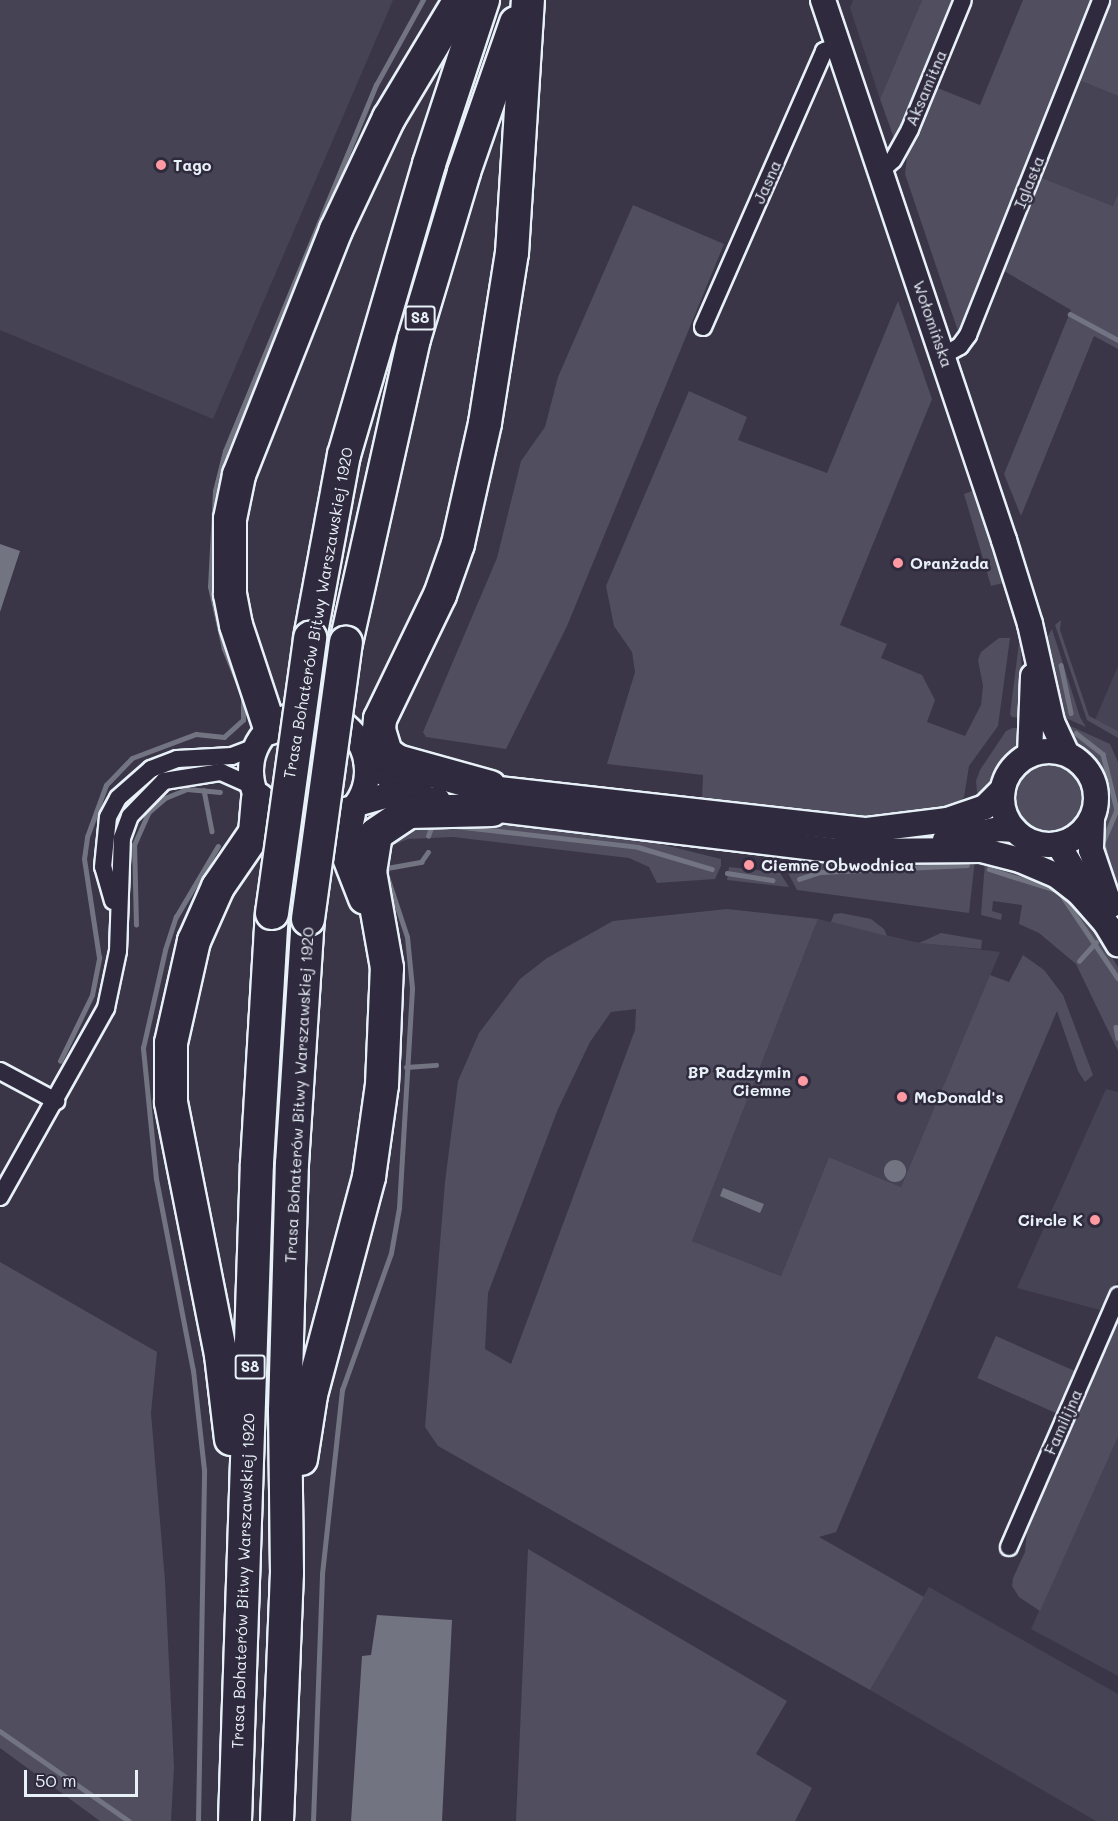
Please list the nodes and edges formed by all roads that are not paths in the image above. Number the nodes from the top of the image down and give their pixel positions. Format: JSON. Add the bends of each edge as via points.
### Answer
{"nodes":[{"id":1,"x":460,"y":0,"type":"edge"},
{"id":2,"x":483,"y":0,"type":"edge"},
{"id":3,"x":526,"y":0,"type":"edge"},
{"id":4,"x":823,"y":0,"type":"edge"},
{"id":5,"x":963,"y":0,"type":"edge"},
{"id":6,"x":1101,"y":0,"type":"edge"},
{"id":7,"x":838,"y":46,"type":"junction"},
{"id":8,"x":881,"y":171,"type":"junction"},
{"id":9,"x":703,"y":327,"type":"dead end"},
{"id":10,"x":944,"y":355,"type":"junction"},
{"id":11,"x":1035,"y":650,"type":"junction"},
{"id":12,"x":414,"y":653,"type":"junction"},
{"id":13,"x":263,"y":738,"type":"junction"},
{"id":14,"x":363,"y":753,"type":"junction"},
{"id":15,"x":1030,"y":754,"type":"junction"},
{"id":16,"x":1067,"y":754,"type":"junction"},
{"id":17,"x":1003,"y":789,"type":"junction"},
{"id":18,"x":255,"y":792,"type":"junction"},
{"id":19,"x":491,"y":799,"type":"junction"},
{"id":20,"x":353,"y":808,"type":"junction"},
{"id":21,"x":1092,"y":818,"type":"junction"},
{"id":22,"x":1015,"y":831,"type":"junction"},
{"id":23,"x":1058,"y":844,"type":"junction"},
{"id":24,"x":908,"y":849,"type":"junction"},
{"id":25,"x":117,"y":916,"type":"junction"},
{"id":26,"x":1115,"y":931,"type":"edge"},
{"id":27,"x":380,"y":932,"type":"junction"},
{"id":28,"x":0,"y":1071,"type":"edge"},
{"id":29,"x":56,"y":1101,"type":"junction"},
{"id":30,"x":0,"y":1197,"type":"edge"},
{"id":31,"x":1118,"y":1296,"type":"edge"},
{"id":32,"x":1008,"y":1547,"type":"dead end"},
{"id":33,"x":287,"y":1573,"type":"junction"},
{"id":34,"x":243,"y":1574,"type":"junction"},
{"id":35,"x":235,"y":1821,"type":"edge"},
{"id":36,"x":277,"y":1821,"type":"edge"}],
"edges":[{"from":1,"to":13,"type":"highway","via":[[388,118],[336,230],[239,475],[230,519],[231,594]]},
{"from":2,"to":34,"type":"highway","name":"Trasa Bohaterów Bitwy Warszawskiej 1920","number":"S8","bridge":true,"via":[[426,174],[344,455],[310,638],[272,913],[260,1103]]},
{"from":3,"to":12,"type":"highway","via":[[512,253],[485,423],[458,544]]},
{"from":3,"to":33,"type":"highway","name":"Trasa Bohaterów Bitwy Warszawskiej 1920","number":"S8","bridge":true,"via":[[464,172],[414,339],[346,643],[308,919],[292,1176],[285,1411]]},
{"from":4,"to":7,"type":"main road","name":"Wołomińska"},
{"from":5,"to":8,"type":"street","name":"Aksamitna","via":[[910,129],[893,160]]},
{"from":6,"to":10,"type":"street","name":"Iglasta","via":[[968,335],[960,346]]},
{"from":7,"to":8,"type":"main road","name":"Wołomińska"},
{"from":7,"to":9,"type":"street","name":"Jasna","via":[[824,51]]},
{"from":8,"to":10,"type":"main road","name":"Wołomińska"},
{"from":10,"to":11,"type":"main road","name":"Wołomińska","via":[[1017,580]]},
{"from":11,"to":15,"type":"main road","name":"Wołomińska"},
{"from":11,"to":16,"type":"main road","name":"Wołomińska","via":[[1058,740]]},
{"from":12,"to":14,"type":"highway","via":[[370,705],[360,730]]},
{"from":12,"to":19,"type":"highway","via":[[380,719],[380,742],[386,753]]},
{"from":13,"to":14,"type":"main road","via":[[297,714],[312,713],[340,722]]},
{"from":13,"to":18,"type":"main road","via":[[251,766]]},
{"from":13,"to":25,"type":"street","via":[[232,756],[177,759],[151,769],[118,798],[108,817],[103,867]]},
{"from":14,"to":19,"type":"main road","via":[[387,775]]},
{"from":14,"to":20,"type":"main road","via":[[367,776]]},
{"from":15,"to":16,"type":"main road"},
{"from":15,"to":17,"type":"main road","via":[[1012,768]]},
{"from":16,"to":21,"type":"main road","via":[[1083,765],[1093,781],[1096,793]]},
{"from":17,"to":19,"type":"main road","via":[[985,807],[947,820],[867,830]]},
{"from":17,"to":22,"type":"main road","via":[[1002,804]]},
{"from":18,"to":20,"type":"main road","via":[[280,821],[294,827],[325,827]]},
{"from":18,"to":25,"type":"street","via":[[238,776],[205,773],[164,781],[147,794],[130,816],[122,838]]},
{"from":18,"to":34,"type":"highway","via":[[255,833],[218,886],[194,941],[173,1023],[170,1075],[178,1141],[221,1355]]},
{"from":19,"to":20,"type":"main road","via":[[389,795]]},
{"from":19,"to":24,"type":"main road","via":[[839,851]]},
{"from":19,"to":27,"type":"highway","via":[[409,812],[376,834],[370,872]]},
{"from":20,"to":27,"type":"highway","via":[[344,842]]},
{"from":21,"to":23,"type":"main road","via":[[1083,830]]},
{"from":21,"to":26,"type":"main road","via":[[1091,849]]},
{"from":22,"to":23,"type":"main road","via":[[1035,843]]},
{"from":22,"to":24,"type":"main road","via":[[980,831]]},
{"from":23,"to":26,"type":"main road"},
{"from":24,"to":26,"type":"main road","via":[[964,848],[1046,869],[1080,894]]},
{"from":25,"to":29,"type":"street","via":[[118,951],[106,1008]]},
{"from":27,"to":33,"type":"highway","via":[[387,968],[387,1027],[369,1177],[311,1395]]},
{"from":28,"to":29,"type":"street"},
{"from":29,"to":30,"type":"street"},
{"from":31,"to":32,"type":"street","name":"Familijna"},
{"from":33,"to":36,"type":"highway","name":"Trasa Bohaterów Bitwy Warszawskiej 1920","number":"S8"},
{"from":34,"to":35,"type":"highway","name":"Trasa Bohaterów Bitwy Warszawskiej 1920","number":"S8"}]}
